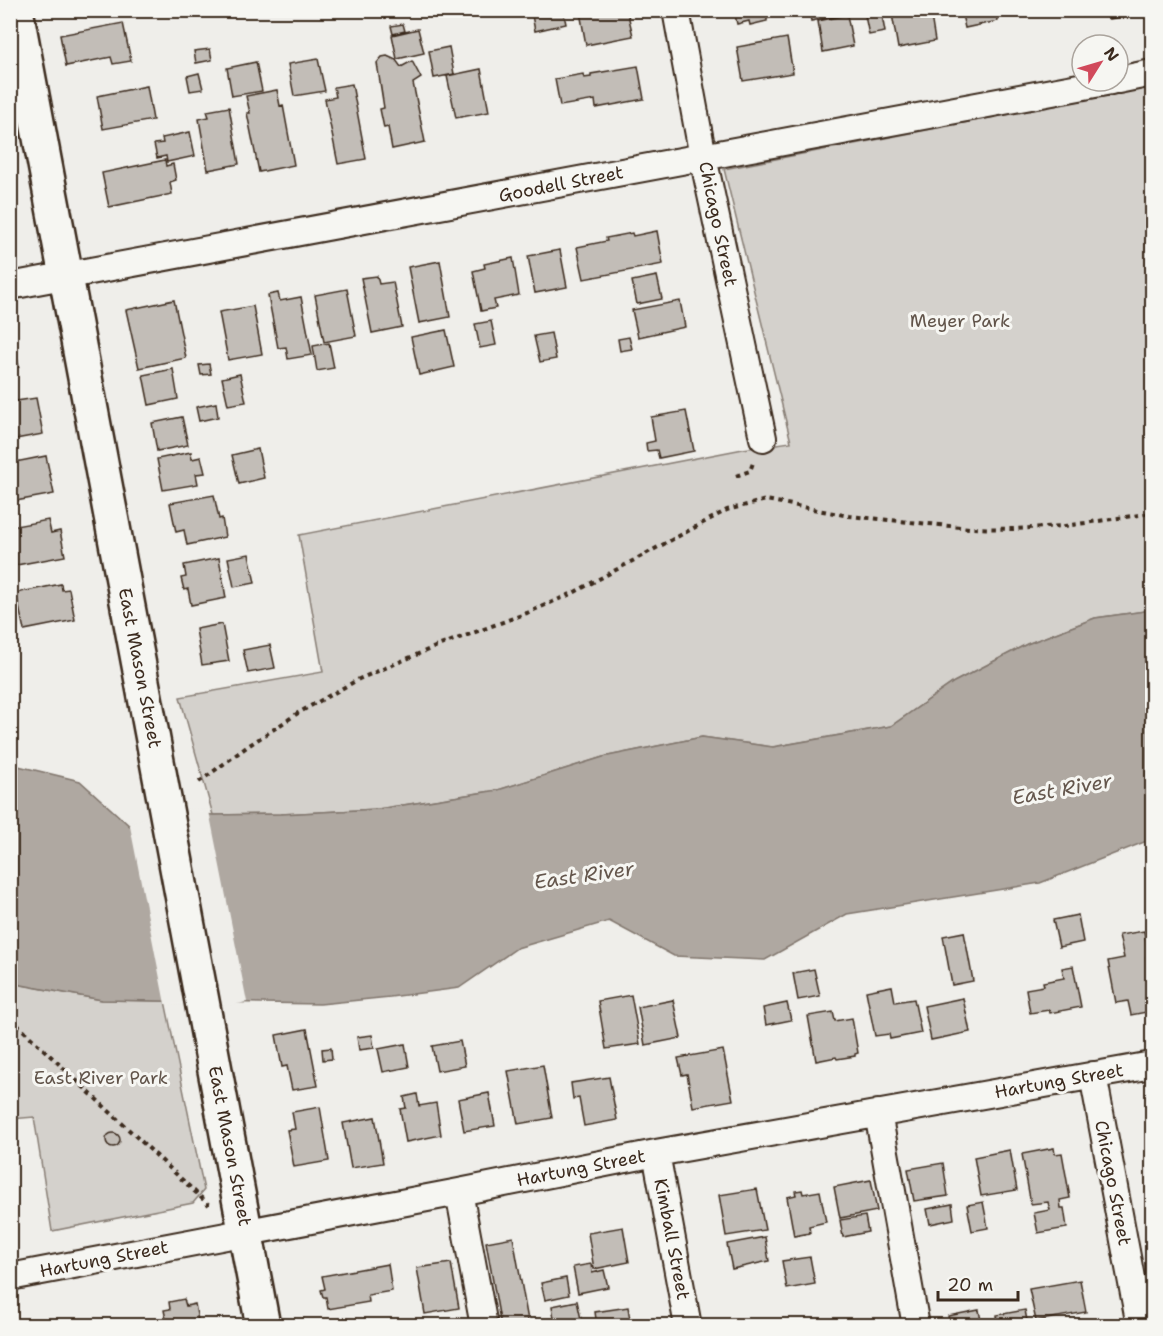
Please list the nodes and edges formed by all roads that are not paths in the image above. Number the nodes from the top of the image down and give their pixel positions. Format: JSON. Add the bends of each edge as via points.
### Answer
{"nodes":[{"id":1,"x":16,"y":10,"type":"edge"},
{"id":2,"x":676,"y":10,"type":"edge"},
{"id":3,"x":1152,"y":73,"type":"edge"},
{"id":4,"x":1130,"y":78,"type":"edge"},
{"id":5,"x":1070,"y":89,"type":"edge"},
{"id":6,"x":703,"y":157,"type":"junction"},
{"id":7,"x":66,"y":276,"type":"junction"},
{"id":8,"x":10,"y":286,"type":"edge"},
{"id":9,"x":763,"y":438,"type":"dead end"},
{"id":10,"x":1152,"y":1065,"type":"edge"},
{"id":11,"x":1093,"y":1076,"type":"junction"},
{"id":12,"x":878,"y":1113,"type":"junction"},
{"id":13,"x":656,"y":1153,"type":"junction"},
{"id":14,"x":459,"y":1192,"type":"junction"},
{"id":15,"x":246,"y":1232,"type":"junction"},
{"id":16,"x":10,"y":1277,"type":"edge"},
{"id":17,"x":263,"y":1326,"type":"edge"},
{"id":18,"x":484,"y":1326,"type":"edge"},
{"id":19,"x":688,"y":1326,"type":"edge"},
{"id":20,"x":916,"y":1326,"type":"edge"},
{"id":21,"x":1140,"y":1326,"type":"edge"}],
"edges":[{"from":1,"to":7,"type":"main road","name":"East Mason Street"},
{"from":2,"to":6,"type":"street","name":"Chicago Street"},
{"from":3,"to":4,"type":"street"},
{"from":5,"to":6,"type":"street","name":"Goodell Street"},
{"from":6,"to":7,"type":"street","name":"Goodell Street"},
{"from":6,"to":9,"type":"street","name":"Chicago Street"},
{"from":7,"to":8,"type":"street","name":"Goodell Street"},
{"from":7,"to":15,"type":"main road","name":"East Mason Street"},
{"from":10,"to":11,"type":"street","name":"Hartung Street"},
{"from":11,"to":12,"type":"street","name":"Hartung Street"},
{"from":11,"to":21,"type":"street","name":"Chicago Street"},
{"from":12,"to":13,"type":"street","name":"Hartung Street"},
{"from":12,"to":20,"type":"street"},
{"from":13,"to":14,"type":"street","name":"Hartung Street"},
{"from":13,"to":19,"type":"street","name":"Kimball Street"},
{"from":14,"to":15,"type":"street","name":"Hartung Street"},
{"from":14,"to":18,"type":"street"},
{"from":15,"to":16,"type":"street","name":"Hartung Street"},
{"from":15,"to":17,"type":"main road","name":"East Mason Street"}]}
